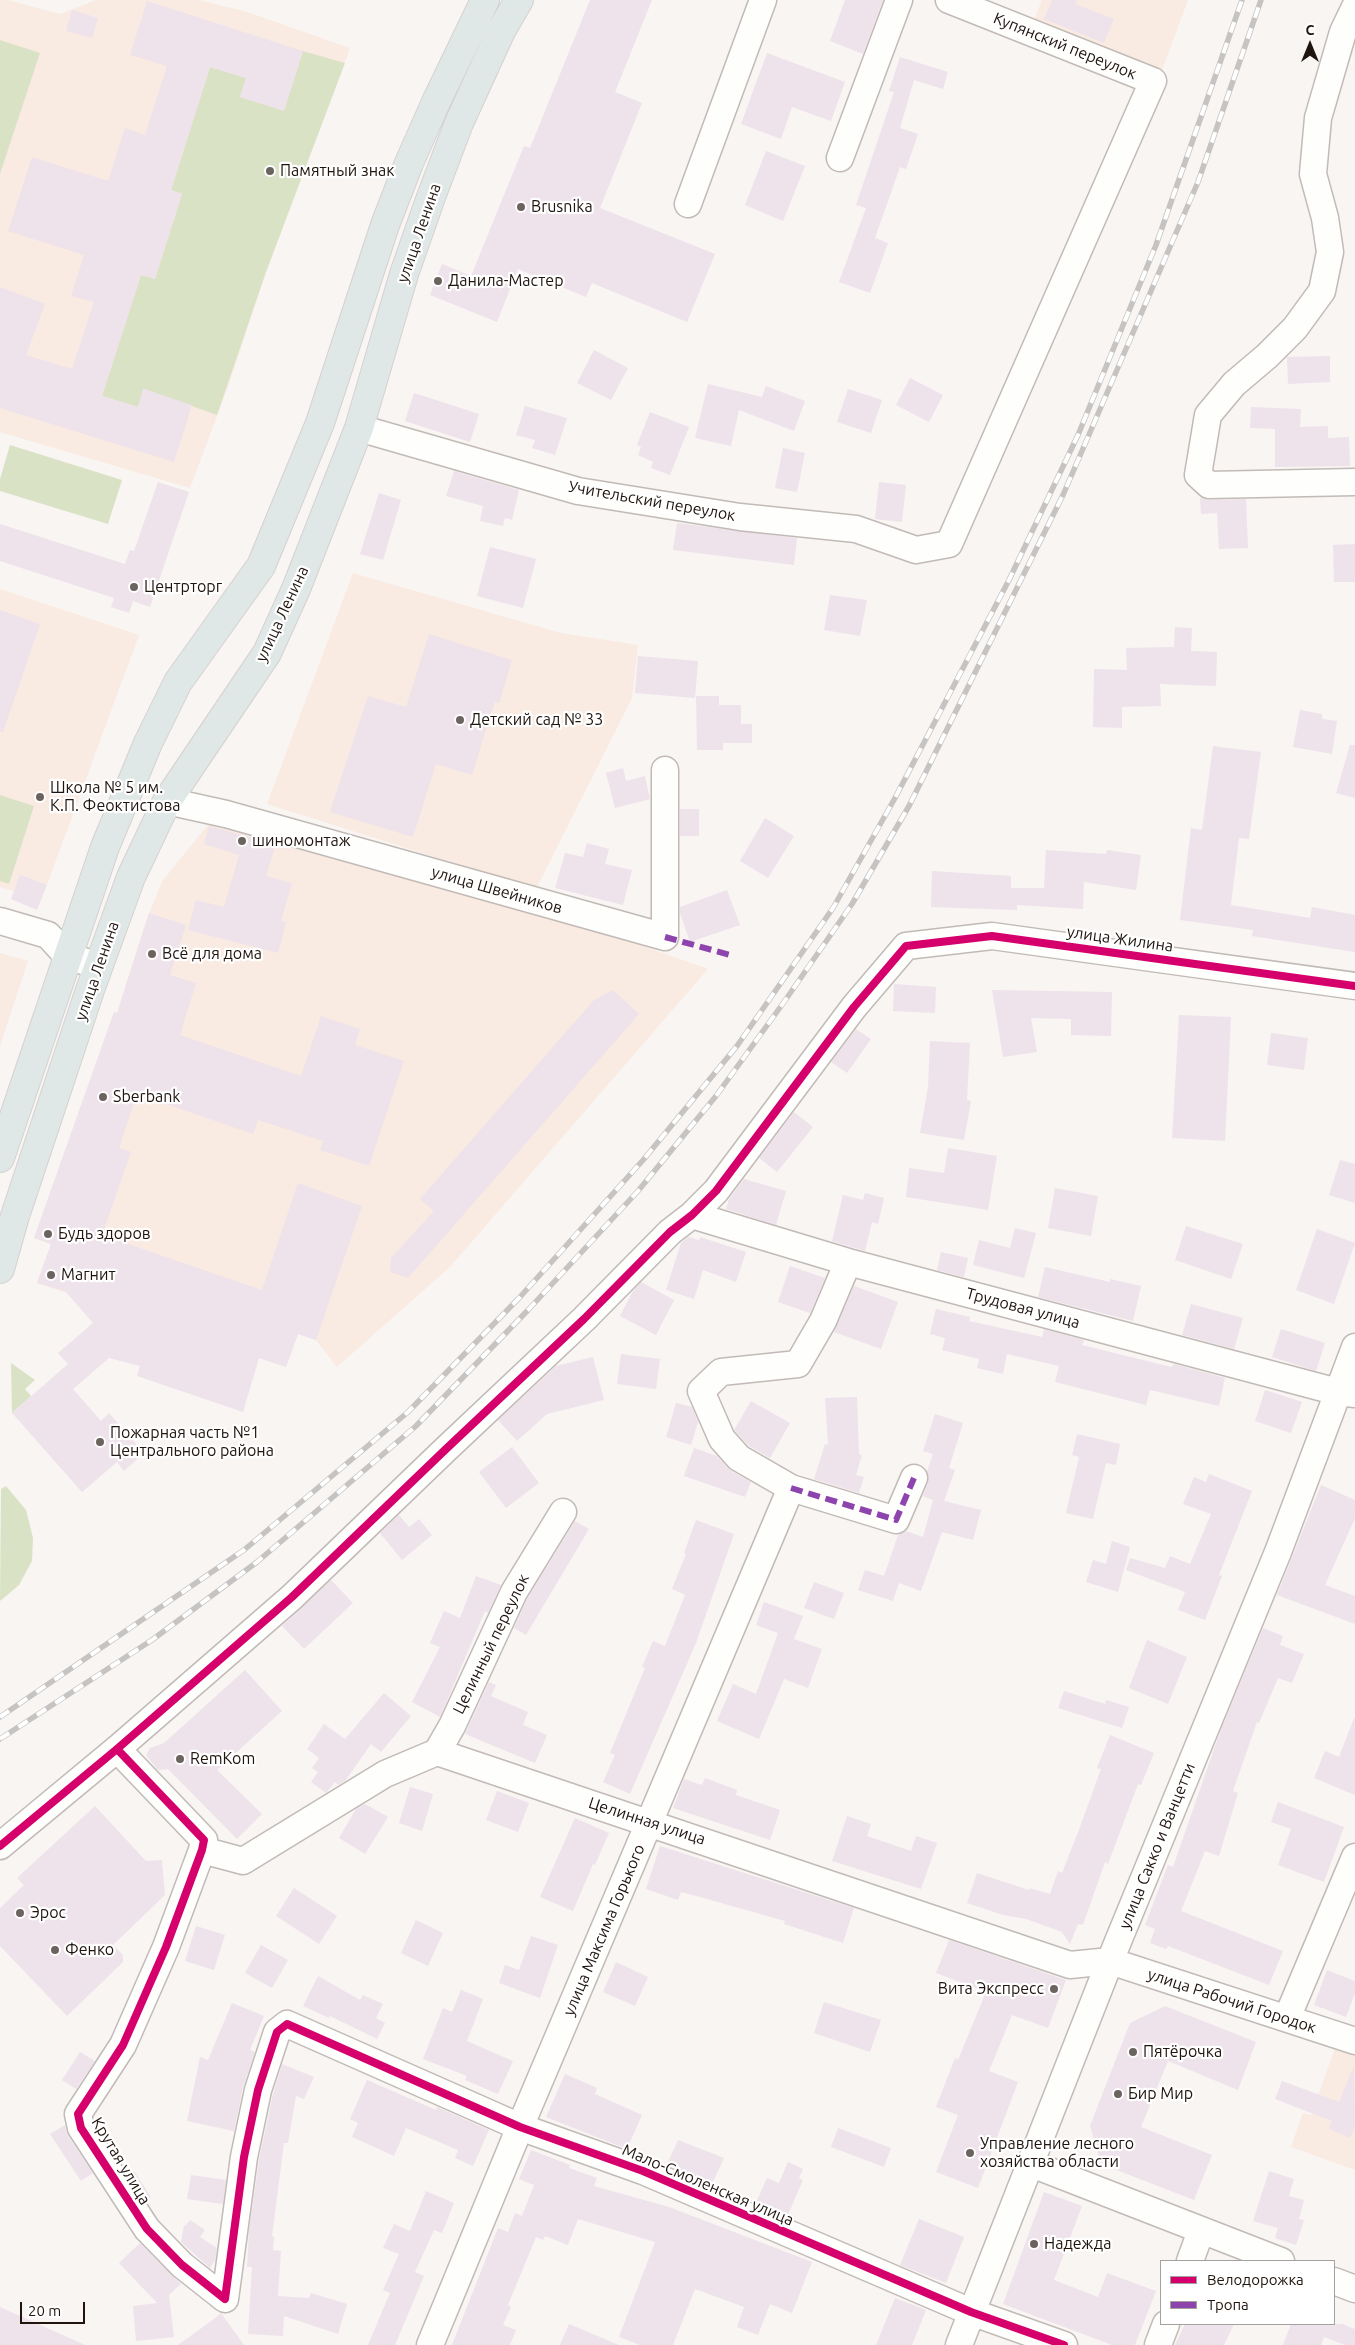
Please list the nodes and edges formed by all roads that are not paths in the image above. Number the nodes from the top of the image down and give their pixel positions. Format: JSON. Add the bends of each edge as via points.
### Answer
{"nodes":[{"id":1,"x":485,"y":0,"type":"edge"},
{"id":2,"x":519,"y":0,"type":"edge"},
{"id":3,"x":763,"y":0,"type":"edge"},
{"id":4,"x":899,"y":0,"type":"edge"},
{"id":5,"x":949,"y":0,"type":"edge"},
{"id":6,"x":1355,"y":7,"type":"edge"},
{"id":7,"x":840,"y":158,"type":"dead end"},
{"id":8,"x":688,"y":204,"type":"dead end"},
{"id":9,"x":359,"y":428,"type":"junction"},
{"id":10,"x":1355,"y":482,"type":"edge"},
{"id":11,"x":949,"y":544,"type":"joint"},
{"id":12,"x":665,"y":770,"type":"dead end"},
{"id":13,"x":167,"y":801,"type":"junction"},
{"id":14,"x":0,"y":921,"type":"edge"},
{"id":15,"x":68,"y":957,"type":"junction"},
{"id":16,"x":98,"y":965,"type":"junction"},
{"id":17,"x":1355,"y":986,"type":"edge"},
{"id":18,"x":0,"y":1158,"type":"edge"},
{"id":19,"x":692,"y":1215,"type":"junction"},
{"id":20,"x":848,"y":1262,"type":"junction"},
{"id":21,"x":0,"y":1270,"type":"edge"},
{"id":22,"x":1355,"y":1347,"type":"edge"},
{"id":23,"x":1347,"y":1393,"type":"edge"},
{"id":24,"x":914,"y":1478,"type":"dead end"},
{"id":25,"x":791,"y":1488,"type":"junction"},
{"id":26,"x":563,"y":1512,"type":"dead end"},
{"id":27,"x":118,"y":1749,"type":"junction"},
{"id":28,"x":437,"y":1752,"type":"junction"},
{"id":29,"x":650,"y":1822,"type":"junction"},
{"id":30,"x":0,"y":1846,"type":"edge"},
{"id":31,"x":202,"y":1850,"type":"junction"},
{"id":32,"x":1355,"y":1857,"type":"edge"},
{"id":33,"x":1110,"y":1961,"type":"junction"},
{"id":34,"x":1287,"y":2018,"type":"junction"},
{"id":35,"x":286,"y":2024,"type":"joint"},
{"id":36,"x":1355,"y":2040,"type":"edge"},
{"id":37,"x":520,"y":2127,"type":"junction"},
{"id":38,"x":1029,"y":2162,"type":"junction"},
{"id":39,"x":1201,"y":2231,"type":"junction"},
{"id":40,"x":1190,"y":2260,"type":"edge"},
{"id":41,"x":1278,"y":2260,"type":"edge"},
{"id":42,"x":1335,"y":2281,"type":"edge"},
{"id":43,"x":1355,"y":2289,"type":"edge"},
{"id":44,"x":971,"y":2312,"type":"junction"},
{"id":45,"x":1166,"y":2325,"type":"edge"},
{"id":46,"x":430,"y":2345,"type":"edge"},
{"id":47,"x":959,"y":2345,"type":"edge"},
{"id":48,"x":1064,"y":2345,"type":"edge"},
{"id":49,"x":1158,"y":2345,"type":"edge"}],
"edges":[{"from":1,"to":15,"type":"main road","name":"улица Ленина","via":[[409,163],[320,423],[261,566],[178,682],[156,726],[105,848]]},
{"from":2,"to":9,"type":"main road","name":"улица Ленина","via":[[501,31],[459,124],[431,197],[404,274]]},
{"from":3,"to":8,"type":"street"},
{"from":4,"to":7,"type":"street"},
{"from":5,"to":11,"type":"street","name":"Купянский переулок","via":[[1153,81]]},
{"from":6,"to":10,"type":"street","via":[[1343,32],[1318,118],[1313,174],[1330,252],[1322,291],[1295,328],[1234,384],[1208,415],[1198,474],[1209,485]]},
{"from":9,"to":11,"type":"street","name":"Учительский переулок","via":[[578,491],[740,517],[856,530],[916,550]]},
{"from":9,"to":13,"type":"main road","name":"улица Ленина","via":[[296,589],[267,653]]},
{"from":12,"to":13,"type":"street","name":"улица Швейников","via":[[665,937],[226,814]]},
{"from":13,"to":16,"type":"main road","name":"улица Ленина","via":[[131,877]]},
{"from":14,"to":15,"type":"street","via":[[48,935]]},
{"from":15,"to":16,"type":"street"},
{"from":15,"to":18,"type":"main road","name":"улица Ленина"},
{"from":16,"to":21,"type":"main road","name":"улица Ленина"},
{"from":17,"to":19,"type":"street","name":"улица Жилина","via":[[992,936],[906,946],[716,1191]]},
{"from":19,"to":20,"type":"street","name":"Трудовая улица"},
{"from":19,"to":27,"type":"street","name":"улица Жилина","via":[[670,1232],[584,1319],[292,1597]]},
{"from":20,"to":23,"type":"street","name":"Трудовая улица"},
{"from":20,"to":25,"type":"street","via":[[823,1321],[798,1364],[721,1372],[701,1392],[722,1439],[739,1458]]},
{"from":22,"to":23,"type":"street","name":"улица Сакко и Ванцетти"},
{"from":23,"to":33,"type":"street","name":"улица Сакко и Ванцетти"},
{"from":24,"to":25,"type":"street","via":[[896,1520]]},
{"from":25,"to":29,"type":"street","name":"улица Максима Горького"},
{"from":26,"to":28,"type":"street","name":"Целинный переулок","via":[[514,1592]]},
{"from":27,"to":30,"type":"street","name":"улица Жилина"},
{"from":27,"to":31,"type":"street","via":[[204,1840]]},
{"from":28,"to":29,"type":"street","name":"Целинная улица"},
{"from":28,"to":31,"type":"street","via":[[385,1774],[243,1861]]},
{"from":29,"to":33,"type":"street","name":"Целинная улица","via":[[1070,1964]]},
{"from":29,"to":37,"type":"street","name":"улица Максима Горького"},
{"from":31,"to":35,"type":"street","name":"Крутая улица","via":[[166,1947],[124,2045],[78,2114],[81,2128],[147,2229],[182,2265],[225,2299],[244,2157],[258,2090],[277,2032]]},
{"from":32,"to":34,"type":"street"},
{"from":33,"to":34,"type":"street","name":"улица Рабочий Городок"},
{"from":33,"to":38,"type":"street","name":"улица Сакко и Ванцетти"},
{"from":34,"to":36,"type":"street","name":"улица Рабочий Городок"},
{"from":35,"to":37,"type":"street","name":"Мало-Смоленская улица"},
{"from":37,"to":44,"type":"street","name":"Мало-Смоленская улица","via":[[643,2172]]},
{"from":37,"to":46,"type":"street","name":"улица Максима Горького"},
{"from":38,"to":39,"type":"street"},
{"from":38,"to":44,"type":"street","name":"улица Сакко и Ванцетти"},
{"from":39,"to":40,"type":"street"},
{"from":39,"to":41,"type":"street"},
{"from":42,"to":43,"type":"street"},
{"from":44,"to":47,"type":"street","name":"улица Сакко и Ванцетти"},
{"from":44,"to":48,"type":"street","name":"Мало-Смоленская улица"},
{"from":45,"to":49,"type":"street"}]}
